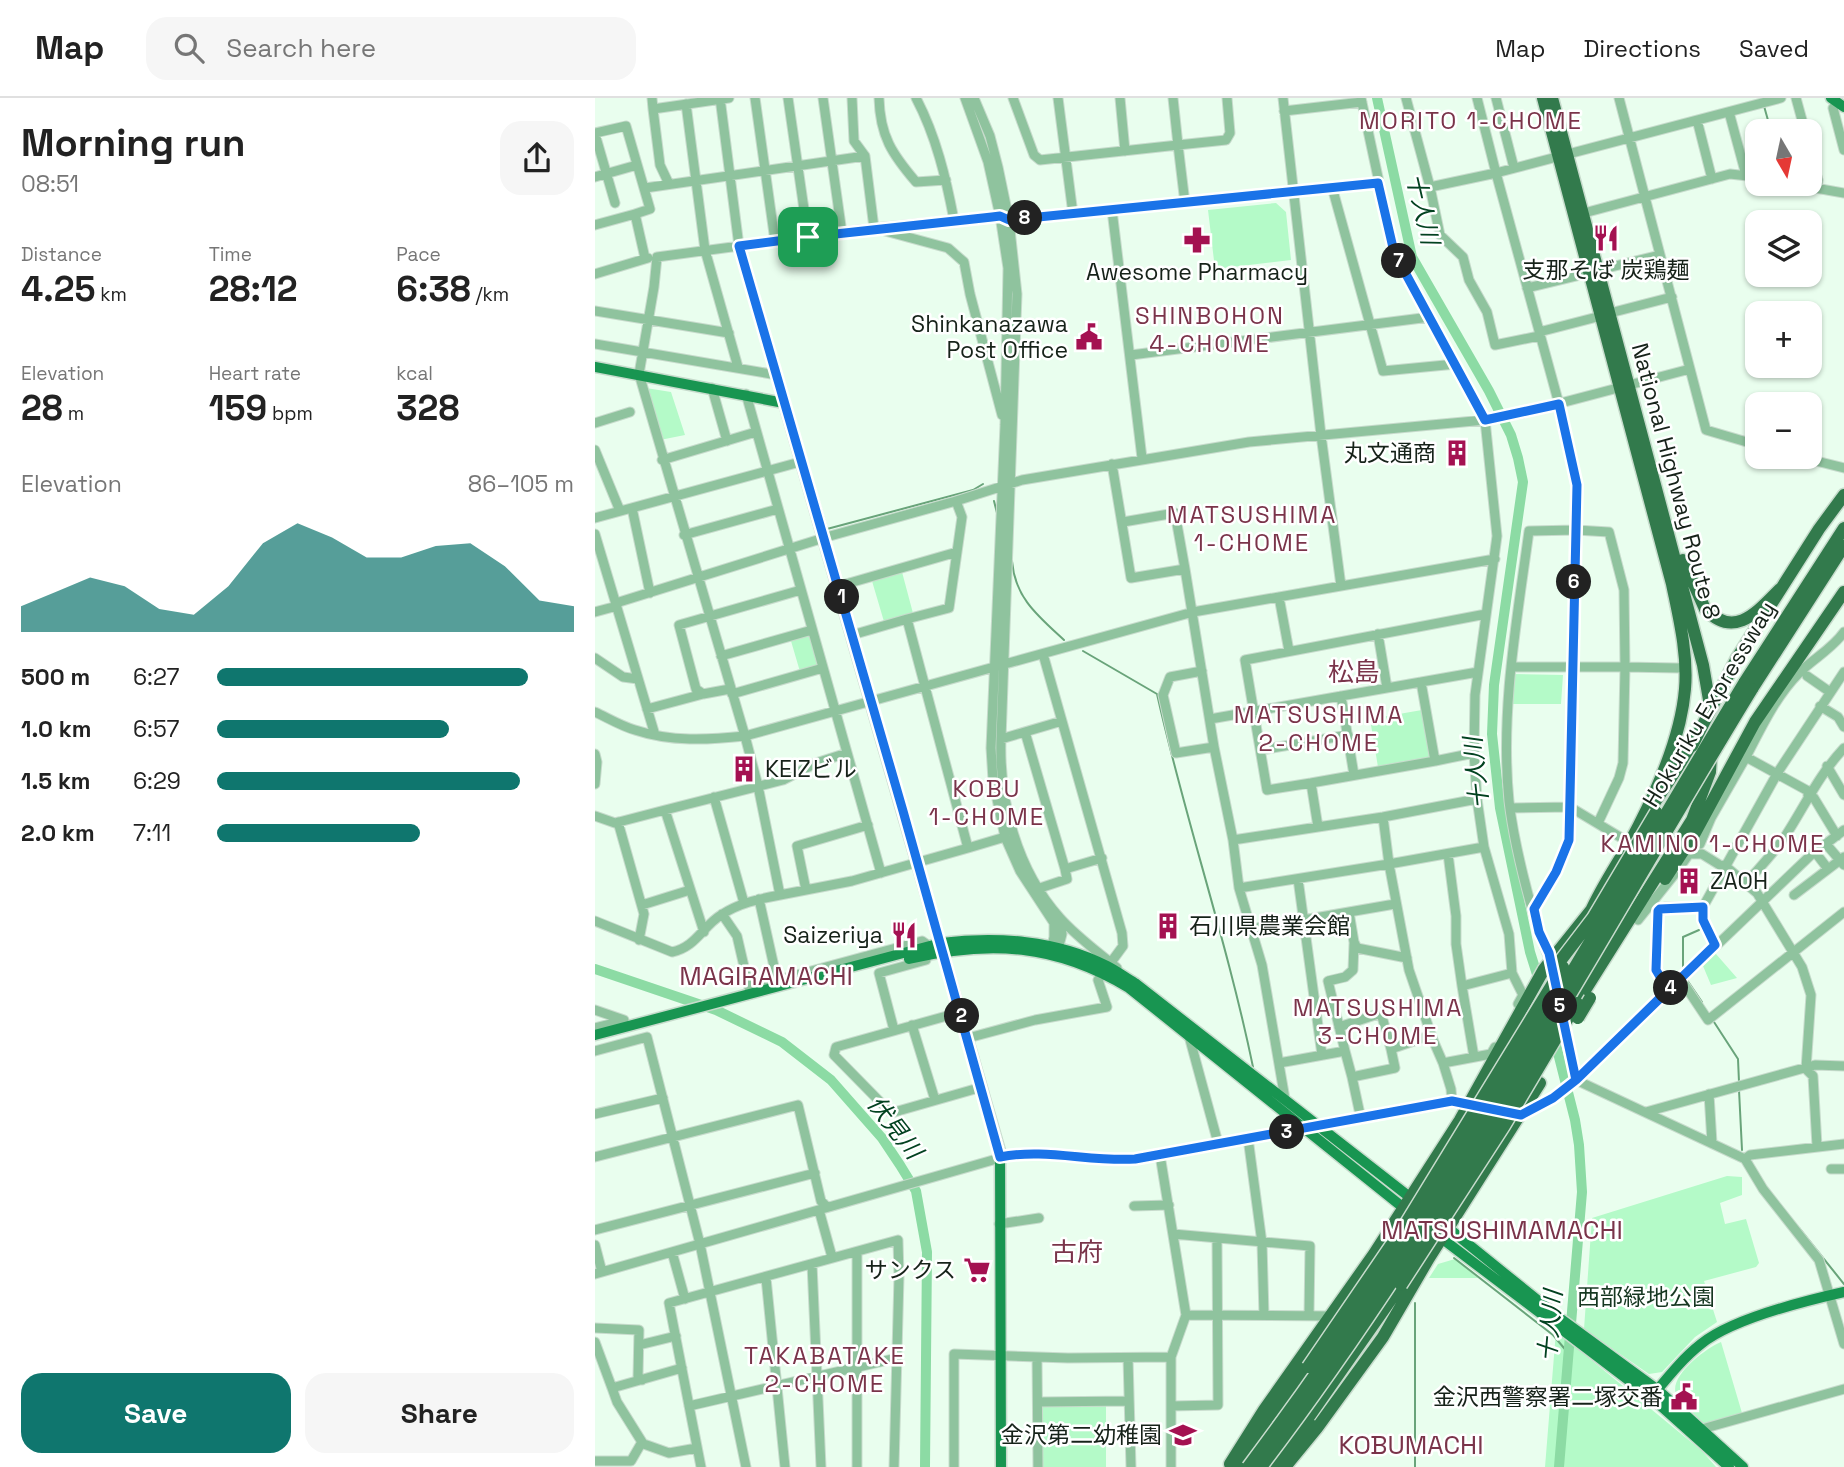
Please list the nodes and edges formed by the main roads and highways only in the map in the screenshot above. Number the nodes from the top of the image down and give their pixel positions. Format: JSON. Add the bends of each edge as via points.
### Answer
{"nodes":[{"id":1,"x":1543,"y":98,"type":"edge"},
{"id":2,"x":1552,"y":98,"type":"edge"},
{"id":3,"x":1563,"y":155,"type":"junction"},
{"id":4,"x":1594,"y":272,"type":"junction"},
{"id":5,"x":595,"y":368,"type":"edge"},
{"id":6,"x":1624,"y":387,"type":"junction"},
{"id":7,"x":1655,"y":481,"type":"junction"},
{"id":8,"x":1844,"y":495,"type":"edge"},
{"id":9,"x":1844,"y":528,"type":"edge"},
{"id":10,"x":1844,"y":546,"type":"edge"},
{"id":11,"x":1780,"y":589,"type":"junction"},
{"id":12,"x":1844,"y":592,"type":"edge"},
{"id":13,"x":1748,"y":686,"type":"junction"},
{"id":14,"x":1692,"y":746,"type":"junction"},
{"id":15,"x":1692,"y":820,"type":"junction"},
{"id":16,"x":1639,"y":825,"type":"junction"},
{"id":17,"x":1659,"y":887,"type":"junction"},
{"id":18,"x":1592,"y":909,"type":"junction"},
{"id":19,"x":936,"y":949,"type":"junction"},
{"id":20,"x":1107,"y":967,"type":"junction"},
{"id":21,"x":848,"y":972,"type":"junction"},
{"id":22,"x":595,"y":1035,"type":"edge"},
{"id":23,"x":595,"y":1043,"type":"edge"},
{"id":24,"x":1478,"y":1091,"type":"junction"},
{"id":25,"x":1407,"y":1203,"type":"junction"},
{"id":26,"x":1446,"y":1234,"type":"junction"},
{"id":27,"x":1418,"y":1278,"type":"junction"},
{"id":28,"x":1844,"y":1292,"type":"edge"},
{"id":29,"x":1655,"y":1394,"type":"junction"},
{"id":30,"x":1231,"y":1466,"type":"edge"},
{"id":31,"x":1001,"y":1467,"type":"edge"},
{"id":32,"x":1248,"y":1467,"type":"edge"},
{"id":33,"x":1261,"y":1467,"type":"edge"},
{"id":34,"x":1271,"y":1467,"type":"edge"},
{"id":35,"x":1285,"y":1467,"type":"edge"},
{"id":36,"x":1729,"y":1467,"type":"edge"},
{"id":37,"x":1743,"y":1467,"type":"edge"}],
"edges":[{"from":1,"to":3,"type":"highway","name":"National Highway Route 8"},
{"from":2,"to":3,"type":"highway","name":"National Highway Route 8"},
{"from":3,"to":4,"type":"highway","name":"National Highway Route 8"},
{"from":3,"to":4,"type":"highway","name":"National Highway Route 8","via":[[1584,213]]},
{"from":4,"to":6,"type":"highway","name":"National Highway Route 8"},
{"from":5,"to":19,"type":"main road","via":[[784,403],[918,862]]},
{"from":6,"to":7,"type":"highway","name":"National Highway Route 8"},
{"from":6,"to":16,"type":"highway","name":"National Highway Route 8","via":[[1672,584],[1685,666],[1675,742]]},
{"from":7,"to":11,"type":"highway","via":[[1693,588],[1710,615],[1725,622],[1741,621]]},
{"from":7,"to":15,"type":"highway","name":"National Highway Route 8","via":[[1703,665],[1713,723],[1710,772]]},
{"from":8,"to":11,"type":"highway"},
{"from":9,"to":13,"type":"highway","name":"Hokuriku Expressway"},
{"from":10,"to":13,"type":"highway","name":"Hokuriku Expressway"},
{"from":11,"to":14,"type":"highway","bridge":true,"via":[[1737,658]]},
{"from":12,"to":17,"type":"highway","via":[[1755,722],[1698,839]]},
{"from":13,"to":32,"type":"highway","name":"Hokuriku Expressway","bridge":true,"via":[[1445,1181]]},
{"from":13,"to":33,"type":"highway","name":"Hokuriku Expressway","bridge":true,"via":[[1440,1208]]},
{"from":14,"to":16,"type":"highway"},
{"from":14,"to":24,"type":"highway","bridge":true,"via":[[1593,918],[1559,961]]},
{"from":15,"to":17,"type":"highway"},
{"from":15,"to":34,"type":"highway","name":"National Highway Route 8","bridge":true,"via":[[1460,1196]]},
{"from":16,"to":18,"type":"highway","name":"National Highway Route 8"},
{"from":17,"to":26,"type":"highway","bridge":true},
{"from":18,"to":24,"type":"highway","via":[[1528,993]]},
{"from":18,"to":30,"type":"highway","name":"National Highway Route 8","bridge":true,"via":[[1563,967],[1405,1225],[1308,1367]]},
{"from":19,"to":20,"type":"main road","via":[[993,939]]},
{"from":19,"to":21,"type":"main road"},
{"from":19,"to":31,"type":"main road","via":[[961,1012],[1000,1157]]},
{"from":20,"to":25,"type":"main road","via":[[1305,1129]]},
{"from":20,"to":25,"type":"main road","via":[[1135,983],[1285,1099]]},
{"from":21,"to":22,"type":"main road"},
{"from":21,"to":23,"type":"main road"},
{"from":24,"to":25,"type":"highway"},
{"from":25,"to":26,"type":"main road"},
{"from":25,"to":30,"type":"highway","via":[[1263,1410]]},
{"from":26,"to":27,"type":"highway"},
{"from":26,"to":29,"type":"main road"},
{"from":27,"to":34,"type":"highway","via":[[1324,1410]]},
{"from":27,"to":35,"type":"highway","via":[[1363,1365]]},
{"from":28,"to":29,"type":"main road","via":[[1724,1329],[1680,1363]]},
{"from":29,"to":36,"type":"main road"},
{"from":29,"to":37,"type":"main road"}]}
